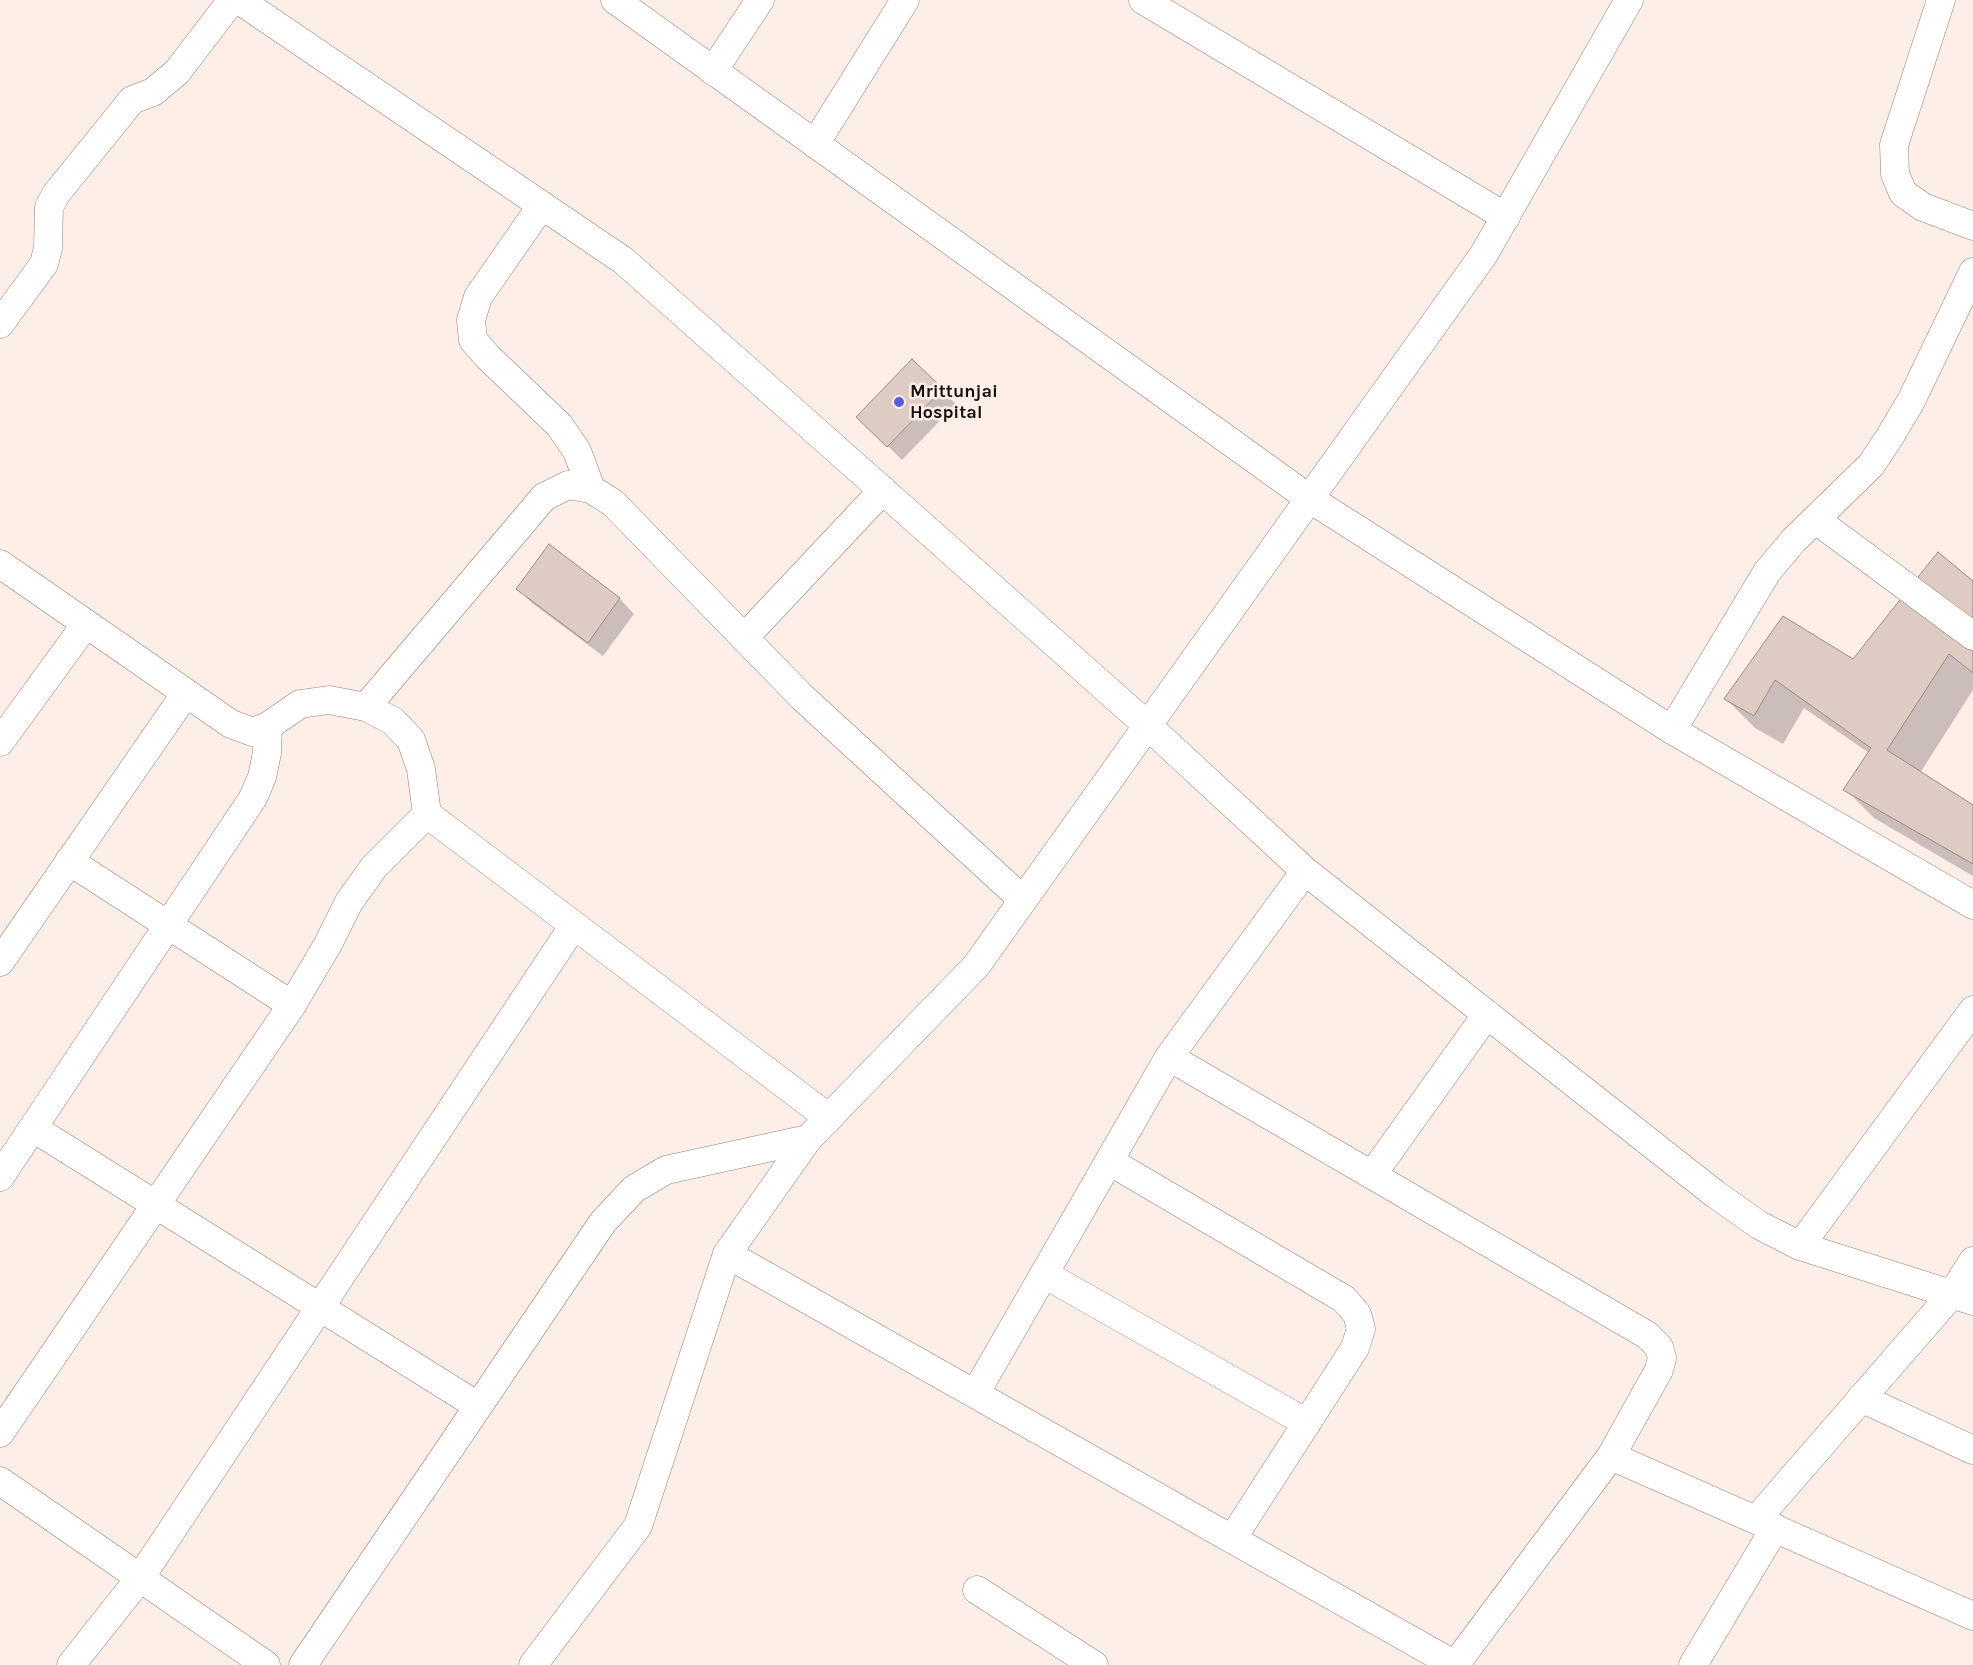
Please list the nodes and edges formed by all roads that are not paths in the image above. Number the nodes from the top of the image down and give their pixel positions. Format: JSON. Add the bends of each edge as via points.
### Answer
{"nodes":[{"id":1,"x":232,"y":0,"type":"edge"},
{"id":2,"x":239,"y":0,"type":"edge"},
{"id":3,"x":615,"y":0,"type":"edge"},
{"id":4,"x":760,"y":0,"type":"edge"},
{"id":5,"x":905,"y":0,"type":"edge"},
{"id":6,"x":1143,"y":0,"type":"edge"},
{"id":7,"x":1629,"y":0,"type":"edge"},
{"id":8,"x":1941,"y":0,"type":"edge"},
{"id":9,"x":713,"y":71,"type":"junction"},
{"id":10,"x":815,"y":144,"type":"junction"},
{"id":11,"x":542,"y":206,"type":"junction"},
{"id":12,"x":1506,"y":217,"type":"junction"},
{"id":13,"x":1973,"y":226,"type":"edge"},
{"id":14,"x":1973,"y":272,"type":"edge"},
{"id":15,"x":0,"y":324,"type":"edge"},
{"id":16,"x":591,"y":488,"type":"junction"},
{"id":17,"x":883,"y":490,"type":"junction"},
{"id":18,"x":1310,"y":499,"type":"junction"},
{"id":19,"x":1816,"y":520,"type":"junction"},
{"id":20,"x":4,"y":576,"type":"edge"},
{"id":21,"x":86,"y":624,"type":"junction"},
{"id":22,"x":1973,"y":636,"type":"edge"},
{"id":23,"x":744,"y":638,"type":"junction"},
{"id":24,"x":186,"y":692,"type":"junction"},
{"id":25,"x":366,"y":707,"type":"junction"},
{"id":26,"x":1148,"y":725,"type":"junction"},
{"id":27,"x":268,"y":726,"type":"junction"},
{"id":28,"x":1672,"y":730,"type":"junction"},
{"id":29,"x":0,"y":742,"type":"edge"},
{"id":30,"x":427,"y":814,"type":"junction"},
{"id":31,"x":69,"y":861,"type":"junction"},
{"id":32,"x":1305,"y":871,"type":"junction"},
{"id":33,"x":1023,"y":900,"type":"junction"},
{"id":34,"x":1973,"y":905,"type":"edge"},
{"id":35,"x":169,"y":925,"type":"junction"},
{"id":36,"x":574,"y":925,"type":"junction"},
{"id":37,"x":0,"y":962,"type":"edge"},
{"id":38,"x":292,"y":1005,"type":"junction"},
{"id":39,"x":1973,"y":1010,"type":"edge"},
{"id":40,"x":1487,"y":1014,"type":"junction"},
{"id":41,"x":1169,"y":1057,"type":"junction"},
{"id":42,"x":829,"y":1118,"type":"junction"},
{"id":43,"x":33,"y":1128,"type":"junction"},
{"id":44,"x":808,"y":1139,"type":"junction"},
{"id":45,"x":1109,"y":1161,"type":"junction"},
{"id":46,"x":1372,"y":1175,"type":"junction"},
{"id":47,"x":0,"y":1177,"type":"edge"},
{"id":48,"x":156,"y":1205,"type":"junction"},
{"id":49,"x":1800,"y":1246,"type":"junction"},
{"id":50,"x":727,"y":1254,"type":"junction"},
{"id":51,"x":1973,"y":1261,"type":"edge"},
{"id":52,"x":1044,"y":1274,"type":"junction"},
{"id":53,"x":1962,"y":1297,"type":"edge"},
{"id":54,"x":320,"y":1307,"type":"junction"},
{"id":55,"x":975,"y":1394,"type":"junction"},
{"id":56,"x":1861,"y":1398,"type":"junction"},
{"id":57,"x":478,"y":1406,"type":"junction"},
{"id":58,"x":1307,"y":1423,"type":"junction"},
{"id":59,"x":0,"y":1434,"type":"edge"},
{"id":60,"x":1973,"y":1450,"type":"edge"},
{"id":61,"x":1611,"y":1456,"type":"junction"},
{"id":62,"x":0,"y":1481,"type":"edge"},
{"id":63,"x":1765,"y":1524,"type":"junction"},
{"id":64,"x":1232,"y":1539,"type":"junction"},
{"id":65,"x":140,"y":1578,"type":"junction"},
{"id":66,"x":977,"y":1590,"type":"dead end"},
{"id":67,"x":1973,"y":1616,"type":"edge"},
{"id":68,"x":71,"y":1665,"type":"edge"},
{"id":69,"x":266,"y":1665,"type":"edge"},
{"id":70,"x":302,"y":1665,"type":"edge"},
{"id":71,"x":533,"y":1665,"type":"edge"},
{"id":72,"x":1094,"y":1665,"type":"edge"},
{"id":73,"x":1455,"y":1665,"type":"edge"},
{"id":74,"x":1693,"y":1665,"type":"edge"}],
"edges":[{"from":1,"to":15,"type":"street","via":[[177,72],[154,92],[132,100],[56,194],[49,207],[48,248],[44,264]]},
{"from":2,"to":11,"type":"street"},
{"from":3,"to":9,"type":"street"},
{"from":4,"to":9,"type":"street"},
{"from":5,"to":10,"type":"street"},
{"from":6,"to":12,"type":"street"},
{"from":7,"to":12,"type":"street"},
{"from":8,"to":13,"type":"street","via":[[1894,145],[1895,174],[1903,193],[1923,207]]},
{"from":9,"to":10,"type":"street"},
{"from":10,"to":18,"type":"street"},
{"from":11,"to":16,"type":"street","via":[[478,297],[471,320],[473,340],[559,425],[577,451]]},
{"from":11,"to":17,"type":"street","via":[[624,261]]},
{"from":12,"to":18,"type":"street","via":[[1484,254]]},
{"from":14,"to":19,"type":"street","via":[[1911,401],[1889,438],[1871,465]]},
{"from":16,"to":23,"type":"street","via":[[613,503]]},
{"from":16,"to":25,"type":"street","via":[[568,485],[544,497]]},
{"from":17,"to":23,"type":"street"},
{"from":17,"to":26,"type":"street"},
{"from":18,"to":26,"type":"street"},
{"from":18,"to":28,"type":"street"},
{"from":19,"to":22,"type":"street"},
{"from":19,"to":28,"type":"street","via":[[1767,572]]},
{"from":20,"to":21,"type":"street"},
{"from":21,"to":24,"type":"street"},
{"from":21,"to":29,"type":"street"},
{"from":23,"to":33,"type":"street","via":[[802,697]]},
{"from":24,"to":27,"type":"street","via":[[231,724],[253,732]]},
{"from":24,"to":31,"type":"street"},
{"from":25,"to":27,"type":"street","via":[[328,700],[300,704]]},
{"from":25,"to":30,"type":"street","via":[[393,721],[411,740],[421,769]]},
{"from":26,"to":32,"type":"street"},
{"from":26,"to":33,"type":"street"},
{"from":27,"to":35,"type":"street","via":[[264,769],[253,798]]},
{"from":28,"to":34,"type":"street"},
{"from":30,"to":36,"type":"street"},
{"from":30,"to":38,"type":"street","via":[[374,867],[349,902]]},
{"from":31,"to":35,"type":"street"},
{"from":31,"to":37,"type":"street"},
{"from":32,"to":40,"type":"street"},
{"from":32,"to":41,"type":"street"},
{"from":33,"to":42,"type":"street","via":[[976,966]]},
{"from":35,"to":38,"type":"street"},
{"from":35,"to":43,"type":"street"},
{"from":36,"to":42,"type":"street"},
{"from":36,"to":54,"type":"street"},
{"from":38,"to":48,"type":"street"},
{"from":39,"to":49,"type":"street"},
{"from":40,"to":46,"type":"street"},
{"from":40,"to":49,"type":"street","via":[[1715,1194],[1759,1225]]},
{"from":41,"to":45,"type":"street"},
{"from":41,"to":46,"type":"street"},
{"from":42,"to":44,"type":"street"},
{"from":43,"to":47,"type":"street"},
{"from":43,"to":48,"type":"street"},
{"from":44,"to":50,"type":"street"},
{"from":44,"to":57,"type":"street","via":[[666,1170],[634,1189],[603,1222]]},
{"from":45,"to":52,"type":"street"},
{"from":45,"to":58,"type":"street","via":[[1344,1299],[1357,1314],[1361,1329],[1355,1348]]},
{"from":46,"to":61,"type":"street","via":[[1647,1335],[1659,1347],[1662,1358],[1659,1370]]},
{"from":48,"to":54,"type":"street"},
{"from":48,"to":59,"type":"street"},
{"from":49,"to":53,"type":"street"},
{"from":50,"to":55,"type":"street"},
{"from":50,"to":71,"type":"street","via":[[638,1526]]},
{"from":51,"to":53,"type":"street"},
{"from":52,"to":55,"type":"street"},
{"from":52,"to":58,"type":"street"},
{"from":53,"to":56,"type":"street"},
{"from":54,"to":57,"type":"street"},
{"from":54,"to":65,"type":"street"},
{"from":55,"to":64,"type":"street"},
{"from":56,"to":60,"type":"street"},
{"from":56,"to":63,"type":"street"},
{"from":57,"to":70,"type":"street"},
{"from":58,"to":64,"type":"street"},
{"from":61,"to":63,"type":"street"},
{"from":61,"to":73,"type":"street"},
{"from":62,"to":65,"type":"street"},
{"from":63,"to":67,"type":"street"},
{"from":63,"to":74,"type":"street"},
{"from":64,"to":73,"type":"street"},
{"from":65,"to":68,"type":"street"},
{"from":65,"to":69,"type":"street"},
{"from":66,"to":72,"type":"street"}]}
